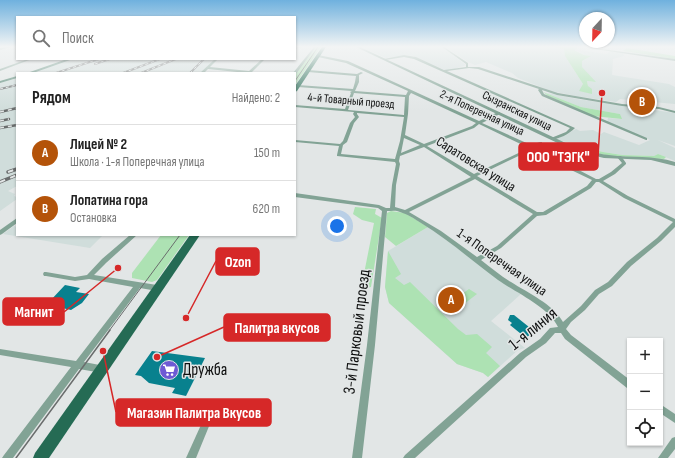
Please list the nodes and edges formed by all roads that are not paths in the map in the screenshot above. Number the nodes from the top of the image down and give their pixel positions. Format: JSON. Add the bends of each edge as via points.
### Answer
{"nodes":[{"id":1,"x":43,"y":68,"type":"edge"},
{"id":2,"x":207,"y":68,"type":"edge"},
{"id":3,"x":210,"y":68,"type":"edge"},
{"id":4,"x":310,"y":68,"type":"edge"},
{"id":5,"x":405,"y":68,"type":"edge"},
{"id":6,"x":441,"y":68,"type":"edge"},
{"id":7,"x":462,"y":68,"type":"edge"},
{"id":8,"x":479,"y":68,"type":"edge"},
{"id":9,"x":362,"y":69,"type":"joint"},
{"id":10,"x":445,"y":70,"type":"junction"},
{"id":11,"x":308,"y":71,"type":"junction"},
{"id":12,"x":32,"y":72,"type":"edge"},
{"id":13,"x":203,"y":72,"type":"edge"},
{"id":14,"x":241,"y":72,"type":"edge"},
{"id":15,"x":358,"y":75,"type":"junction"},
{"id":16,"x":16,"y":77,"type":"edge"},
{"id":17,"x":0,"y":82,"type":"edge"},
{"id":18,"x":296,"y":88,"type":"edge"},
{"id":19,"x":541,"y":89,"type":"junction"},
{"id":20,"x":352,"y":91,"type":"junction"},
{"id":21,"x":410,"y":91,"type":"junction"},
{"id":22,"x":407,"y":96,"type":"junction"},
{"id":23,"x":296,"y":106,"type":"edge"},
{"id":24,"x":346,"y":111,"type":"junction"},
{"id":25,"x":356,"y":112,"type":"junction"},
{"id":26,"x":675,"y":112,"type":"edge"},
{"id":27,"x":499,"y":113,"type":"junction"},
{"id":28,"x":405,"y":116,"type":"junction"},
{"id":29,"x":479,"y":123,"type":"junction"},
{"id":30,"x":403,"y":136,"type":"junction"},
{"id":31,"x":552,"y":139,"type":"junction"},
{"id":32,"x":646,"y":139,"type":"dead end"},
{"id":33,"x":296,"y":141,"type":"edge"},
{"id":34,"x":541,"y":143,"type":"dead end"},
{"id":35,"x":341,"y":145,"type":"junction"},
{"id":36,"x":425,"y":146,"type":"junction"},
{"id":37,"x":531,"y":147,"type":"junction"},
{"id":38,"x":400,"y":155,"type":"junction"},
{"id":39,"x":619,"y":157,"type":"junction"},
{"id":40,"x":397,"y":161,"type":"junction"},
{"id":41,"x":675,"y":164,"type":"edge"},
{"id":42,"x":474,"y":176,"type":"junction"},
{"id":43,"x":597,"y":180,"type":"junction"},
{"id":44,"x":296,"y":195,"type":"edge"},
{"id":45,"x":388,"y":209,"type":"junction"},
{"id":46,"x":405,"y":212,"type":"junction"},
{"id":47,"x":536,"y":214,"type":"junction"},
{"id":48,"x":16,"y":221,"type":"edge"},
{"id":49,"x":675,"y":222,"type":"edge"},
{"id":50,"x":0,"y":233,"type":"edge"},
{"id":51,"x":133,"y":236,"type":"edge"},
{"id":52,"x":194,"y":236,"type":"edge"},
{"id":53,"x":477,"y":260,"type":"junction"},
{"id":54,"x":46,"y":274,"type":"dead end"},
{"id":55,"x":90,"y":277,"type":"junction"},
{"id":56,"x":138,"y":285,"type":"junction"},
{"id":57,"x":157,"y":288,"type":"junction"},
{"id":58,"x":561,"y":330,"type":"junction"},
{"id":59,"x":0,"y":352,"type":"edge"},
{"id":60,"x":79,"y":364,"type":"junction"},
{"id":61,"x":102,"y":368,"type":"junction"},
{"id":62,"x":627,"y":383,"type":"edge"},
{"id":63,"x":663,"y":410,"type":"edge"},
{"id":64,"x":208,"y":419,"type":"dead end"},
{"id":65,"x":675,"y":419,"type":"edge"},
{"id":66,"x":675,"y":441,"type":"edge"},
{"id":67,"x":7,"y":458,"type":"edge"},
{"id":68,"x":40,"y":458,"type":"edge"},
{"id":69,"x":191,"y":458,"type":"edge"},
{"id":70,"x":357,"y":458,"type":"edge"},
{"id":71,"x":408,"y":458,"type":"edge"},
{"id":72,"x":663,"y":458,"type":"edge"}],
"edges":[{"from":1,"to":12,"type":"main road"},
{"from":2,"to":13,"type":"street"},
{"from":3,"to":14,"type":"street"},
{"from":4,"to":11,"type":"main road"},
{"from":5,"to":27,"type":"street","name":"Сызранская улица"},
{"from":6,"to":10,"type":"street"},
{"from":7,"to":10,"type":"street"},
{"from":8,"to":19,"type":"street"},
{"from":9,"to":15,"type":"street"},
{"from":9,"to":21,"type":"street","name":"2-я Поперечная улица"},
{"from":10,"to":31,"type":"street","via":[[573,128]]},
{"from":11,"to":15,"type":"street"},
{"from":11,"to":18,"type":"main road"},
{"from":15,"to":20,"type":"street"},
{"from":16,"to":17,"type":"main road"},
{"from":18,"to":20,"type":"street"},
{"from":19,"to":26,"type":"street","via":[[576,98]]},
{"from":19,"to":32,"type":"street","via":[[544,95]]},
{"from":20,"to":22,"type":"street"},
{"from":20,"to":24,"type":"street"},
{"from":21,"to":22,"type":"street","name":"3-й Парковый проезд"},
{"from":21,"to":29,"type":"street","name":"2-я Поперечная улица"},
{"from":22,"to":28,"type":"street","name":"3-й Парковый проезд"},
{"from":23,"to":24,"type":"street","name":"4-й Товарный проезд"},
{"from":24,"to":25,"type":"street","name":"4-й Товарный проезд"},
{"from":25,"to":28,"type":"street","name":"4-й Товарный проезд"},
{"from":25,"to":35,"type":"street","via":[[357,117]]},
{"from":27,"to":29,"type":"street"},
{"from":27,"to":31,"type":"street","name":"Сызранская улица"},
{"from":28,"to":30,"type":"street","name":"3-й Парковый проезд"},
{"from":29,"to":36,"type":"street","via":[[473,128]]},
{"from":29,"to":37,"type":"street","name":"2-я Поперечная улица"},
{"from":30,"to":36,"type":"street","name":"Саратовская улица"},
{"from":30,"to":38,"type":"street","name":"3-й Парковый проезд"},
{"from":31,"to":39,"type":"street","name":"Сызранская улица","via":[[587,153]]},
{"from":33,"to":35,"type":"street"},
{"from":34,"to":37,"type":"street"},
{"from":35,"to":40,"type":"street","via":[[339,154]]},
{"from":36,"to":38,"type":"street"},
{"from":36,"to":42,"type":"street","name":"Саратовская улица"},
{"from":37,"to":42,"type":"street"},
{"from":37,"to":43,"type":"street","name":"2-я Поперечная улица"},
{"from":38,"to":40,"type":"street","name":"3-й Парковый проезд"},
{"from":39,"to":41,"type":"street","name":"Сызранская улица","via":[[661,159]]},
{"from":39,"to":43,"type":"street","via":[[624,163]]},
{"from":40,"to":45,"type":"street","name":"3-й Парковый проезд","via":[[397,172]]},
{"from":42,"to":46,"type":"street"},
{"from":42,"to":47,"type":"street","name":"Саратовская улица"},
{"from":43,"to":47,"type":"street","via":[[544,214]]},
{"from":43,"to":49,"type":"street","name":"2-я Поперечная улица"},
{"from":44,"to":45,"type":"street","name":"1-я Поперечная улица"},
{"from":45,"to":46,"type":"street","name":"1-я Поперечная улица"},
{"from":45,"to":70,"type":"street","name":"3-й Парковый проезд"},
{"from":46,"to":53,"type":"street","name":"1-я Поперечная улица"},
{"from":47,"to":53,"type":"street","via":[[499,246]]},
{"from":48,"to":50,"type":"street"},
{"from":49,"to":58,"type":"street","name":"1-я линия","via":[[644,254],[597,292]]},
{"from":51,"to":55,"type":"street"},
{"from":52,"to":57,"type":"main road"},
{"from":53,"to":58,"type":"street","name":"1-я Поперечная улица","via":[[558,319]]},
{"from":54,"to":55,"type":"street","via":[[75,279]]},
{"from":55,"to":56,"type":"street"},
{"from":56,"to":57,"type":"street"},
{"from":56,"to":60,"type":"street"},
{"from":57,"to":61,"type":"main road"},
{"from":58,"to":62,"type":"street","name":"1-я Поперечная улица"},
{"from":58,"to":71,"type":"street","name":"1-я линия","via":[[554,330],[523,355]]},
{"from":59,"to":60,"type":"street"},
{"from":60,"to":61,"type":"street"},
{"from":60,"to":67,"type":"street"},
{"from":61,"to":68,"type":"main road"},
{"from":63,"to":65,"type":"street"},
{"from":64,"to":69,"type":"street"},
{"from":66,"to":72,"type":"street"}]}
